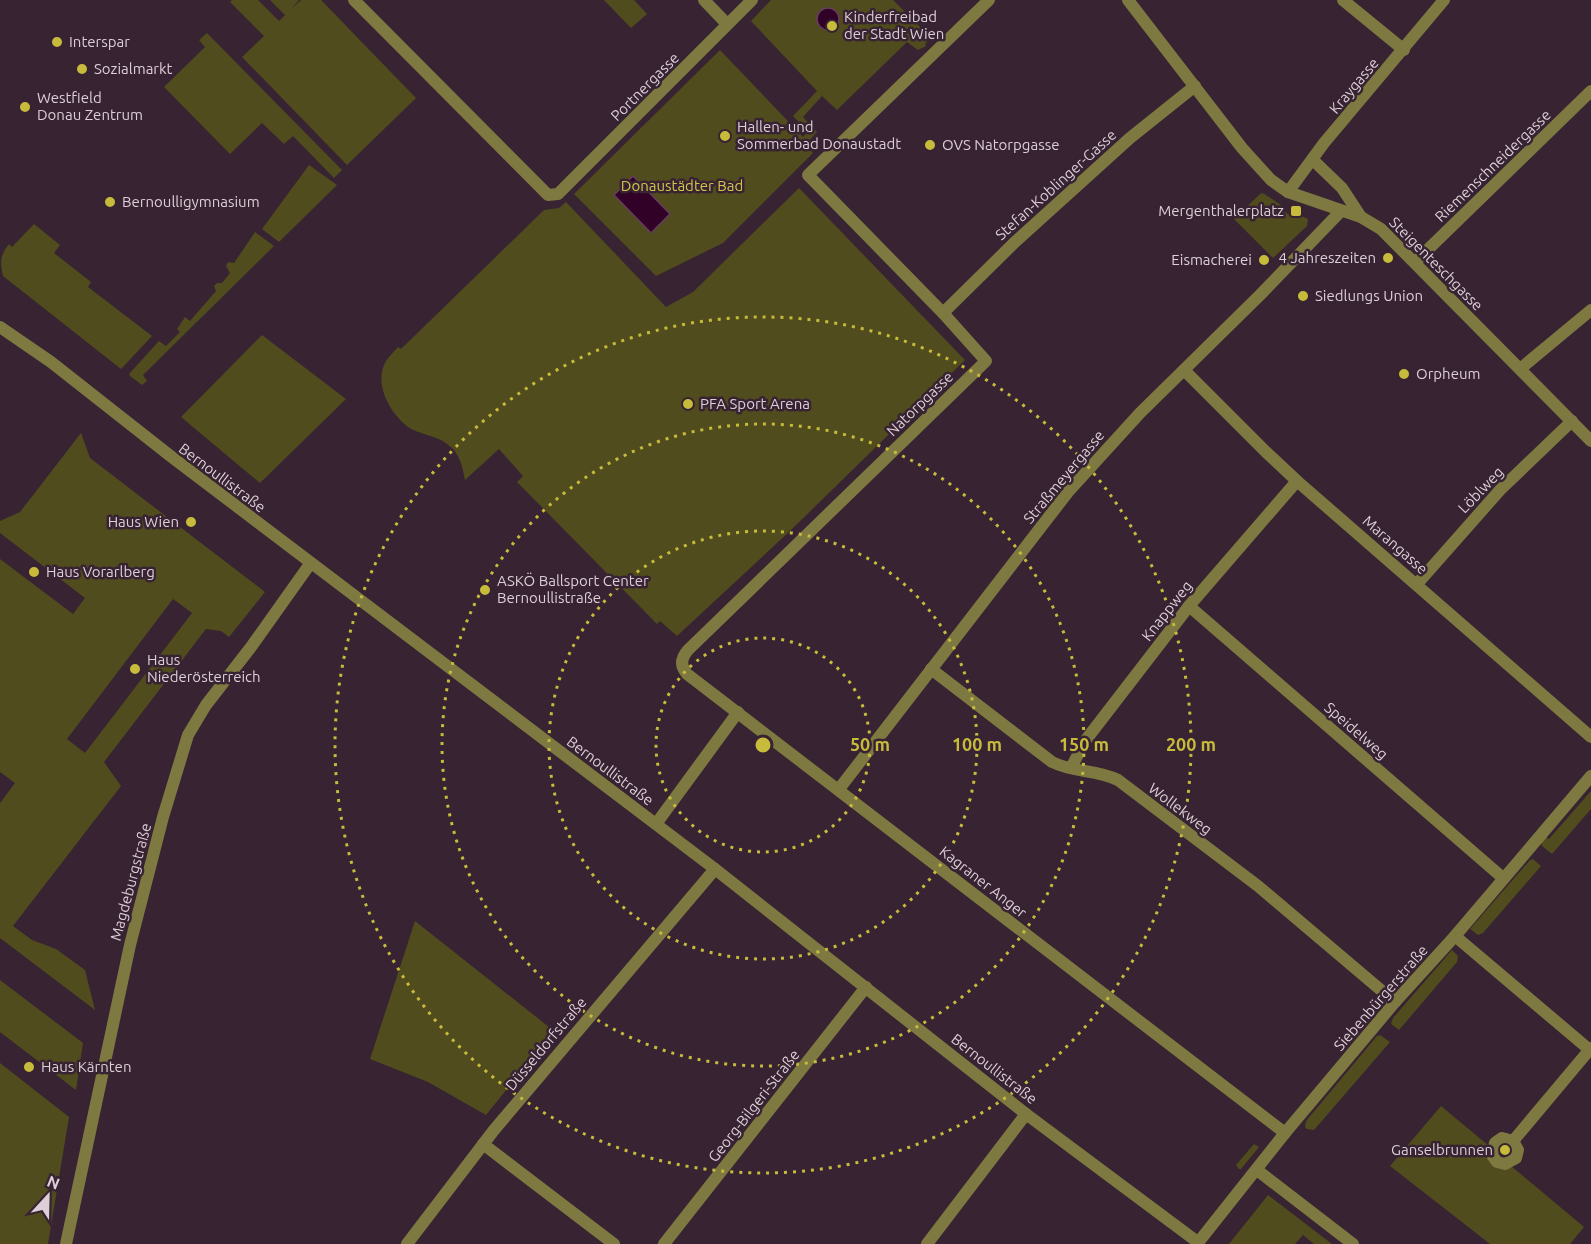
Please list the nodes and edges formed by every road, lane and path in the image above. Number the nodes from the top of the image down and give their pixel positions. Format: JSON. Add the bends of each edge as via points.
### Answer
{"nodes":[{"id":1,"x":354,"y":0,"type":"edge"},
{"id":2,"x":704,"y":0,"type":"edge"},
{"id":3,"x":752,"y":0,"type":"edge"},
{"id":4,"x":989,"y":0,"type":"edge"},
{"id":5,"x":1128,"y":0,"type":"edge"},
{"id":6,"x":1343,"y":0,"type":"edge"},
{"id":7,"x":1444,"y":0,"type":"edge"},
{"id":8,"x":727,"y":24,"type":"junction"},
{"id":9,"x":1404,"y":50,"type":"junction"},
{"id":10,"x":1195,"y":86,"type":"junction"},
{"id":11,"x":1591,"y":92,"type":"edge"},
{"id":12,"x":1313,"y":160,"type":"junction"},
{"id":13,"x":1288,"y":192,"type":"junction"},
{"id":14,"x":1341,"y":210,"type":"junction"},
{"id":15,"x":1361,"y":217,"type":"junction"},
{"id":16,"x":1415,"y":262,"type":"junction"},
{"id":17,"x":1591,"y":310,"type":"edge"},
{"id":18,"x":943,"y":313,"type":"junction"},
{"id":19,"x":0,"y":327,"type":"edge"},
{"id":20,"x":1520,"y":369,"type":"junction"},
{"id":21,"x":1184,"y":370,"type":"junction"},
{"id":22,"x":1572,"y":421,"type":"junction"},
{"id":23,"x":1591,"y":441,"type":"edge"},
{"id":24,"x":1297,"y":481,"type":"junction"},
{"id":25,"x":310,"y":564,"type":"junction"},
{"id":26,"x":1416,"y":584,"type":"junction"},
{"id":27,"x":1189,"y":606,"type":"junction"},
{"id":28,"x":691,"y":647,"type":"joint"},
{"id":29,"x":931,"y":669,"type":"junction"},
{"id":30,"x":738,"y":712,"type":"junction"},
{"id":31,"x":1591,"y":737,"type":"edge"},
{"id":32,"x":1071,"y":768,"type":"junction"},
{"id":33,"x":1591,"y":776,"type":"edge"},
{"id":34,"x":839,"y":789,"type":"junction"},
{"id":35,"x":656,"y":824,"type":"junction"},
{"id":36,"x":715,"y":869,"type":"junction"},
{"id":37,"x":1503,"y":878,"type":"junction"},
{"id":38,"x":1455,"y":936,"type":"junction"},
{"id":39,"x":866,"y":987,"type":"junction"},
{"id":40,"x":1395,"y":1002,"type":"junction"},
{"id":41,"x":1591,"y":1050,"type":"edge"},
{"id":42,"x":1026,"y":1114,"type":"junction"},
{"id":43,"x":1286,"y":1133,"type":"junction"},
{"id":44,"x":1513,"y":1141,"type":"dead end"},
{"id":45,"x":483,"y":1144,"type":"junction"},
{"id":46,"x":1257,"y":1170,"type":"junction"},
{"id":47,"x":1198,"y":1243,"type":"edge"},
{"id":48,"x":66,"y":1244,"type":"edge"},
{"id":49,"x":407,"y":1244,"type":"edge"},
{"id":50,"x":614,"y":1244,"type":"edge"},
{"id":51,"x":664,"y":1244,"type":"edge"},
{"id":52,"x":927,"y":1244,"type":"edge"},
{"id":53,"x":1353,"y":1244,"type":"edge"}],
"edges":[{"from":1,"to":8,"type":"street","name":"Portnergasse","via":[[548,195],[558,194]]},
{"from":2,"to":8,"type":"street"},
{"from":3,"to":8,"type":"street","name":"Portnergasse"},
{"from":4,"to":18,"type":"street","name":"Natorpgasse","via":[[808,175]]},
{"from":5,"to":10,"type":"street","name":"Steigenteschgasse"},
{"from":6,"to":9,"type":"street"},
{"from":7,"to":9,"type":"street","name":"Kraygasse"},
{"from":9,"to":12,"type":"street","name":"Kraygasse"},
{"from":10,"to":13,"type":"street","name":"Steigenteschgasse","via":[[1256,165]]},
{"from":10,"to":18,"type":"street","name":"Stefan-Koblinger-Gasse","via":[[1130,138]]},
{"from":11,"to":16,"type":"street","name":"Riemenschneidergasse"},
{"from":12,"to":13,"type":"street","name":"Kraygasse"},
{"from":12,"to":15,"type":"street","via":[[1342,188]]},
{"from":13,"to":14,"type":"street","name":"Steigenteschgasse"},
{"from":14,"to":15,"type":"street","name":"Steigenteschgasse"},
{"from":14,"to":21,"type":"street","name":"Straßmeyergasse"},
{"from":15,"to":16,"type":"street","name":"Steigenteschgasse","via":[[1382,229]]},
{"from":16,"to":20,"type":"street","name":"Steigenteschgasse"},
{"from":17,"to":20,"type":"street"},
{"from":18,"to":28,"type":"street","name":"Natorpgasse","via":[[986,361]]},
{"from":19,"to":25,"type":"street","name":"Bernoullistraße","via":[[51,362]]},
{"from":20,"to":22,"type":"street","name":"Steigenteschgasse"},
{"from":21,"to":24,"type":"street","name":"Marangasse"},
{"from":21,"to":29,"type":"street","name":"Straßmeyergasse","via":[[1068,492]]},
{"from":22,"to":23,"type":"street","name":"Steigenteschgasse"},
{"from":22,"to":26,"type":"street","name":"Löblweg","via":[[1500,490]]},
{"from":24,"to":26,"type":"street","name":"Marangasse"},
{"from":24,"to":27,"type":"street","name":"Knappweg"},
{"from":25,"to":35,"type":"street","name":"Bernoullistraße"},
{"from":25,"to":48,"type":"street","name":"Magdeburgstraße","via":[[188,735],[130,945]]},
{"from":26,"to":31,"type":"street","name":"Marangasse"},
{"from":27,"to":32,"type":"street","name":"Knappweg","via":[[1085,741]]},
{"from":27,"to":37,"type":"street","name":"Speidelweg"},
{"from":28,"to":30,"type":"street","name":"Kagraner Anger","via":[[683,657],[683,669]]},
{"from":29,"to":32,"type":"street","name":"Wollekweg","via":[[1052,762]]},
{"from":29,"to":34,"type":"street","name":"Straßmeyergasse"},
{"from":30,"to":34,"type":"street","name":"Kagraner Anger"},
{"from":30,"to":35,"type":"street"},
{"from":32,"to":40,"type":"street","name":"Wollekweg","via":[[1100,772],[1118,780],[1267,893]]},
{"from":33,"to":37,"type":"street","name":"Siebenbürgerstraße"},
{"from":34,"to":43,"type":"street","name":"Kagraner Anger"},
{"from":35,"to":36,"type":"street","name":"Bernoullistraße"},
{"from":36,"to":39,"type":"street","name":"Bernoullistraße"},
{"from":36,"to":45,"type":"street","name":"Düsseldorfstraße"},
{"from":37,"to":38,"type":"street","name":"Siebenbürgerstraße"},
{"from":38,"to":40,"type":"street","name":"Siebenbürgerstraße"},
{"from":38,"to":41,"type":"street"},
{"from":39,"to":42,"type":"street","name":"Bernoullistraße"},
{"from":39,"to":51,"type":"street","name":"Georg-Bilgeri-Straße"},
{"from":40,"to":43,"type":"street","name":"Siebenbürgerstraße"},
{"from":41,"to":44,"type":"street"},
{"from":42,"to":47,"type":"street","name":"Bernoullistraße"},
{"from":42,"to":52,"type":"street"},
{"from":43,"to":46,"type":"street","name":"Siebenbürgerstraße"},
{"from":45,"to":49,"type":"street","name":"Düsseldorfstraße"},
{"from":45,"to":50,"type":"street"},
{"from":46,"to":47,"type":"street","name":"Siebenbürgerstraße"},
{"from":46,"to":53,"type":"street"}]}
